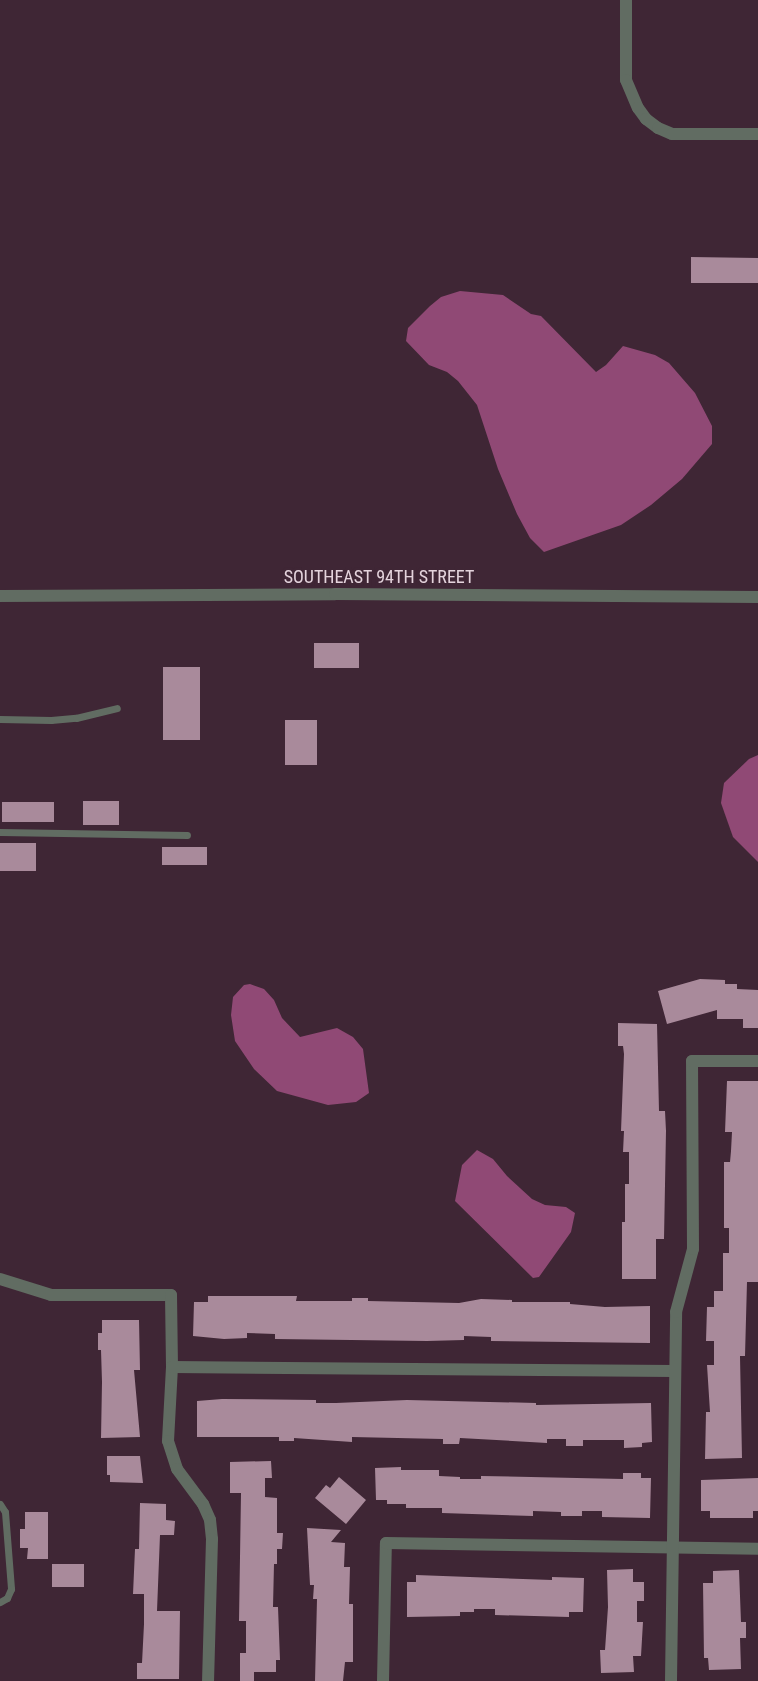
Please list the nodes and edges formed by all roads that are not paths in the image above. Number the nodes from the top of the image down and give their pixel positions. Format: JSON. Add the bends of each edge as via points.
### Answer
{"nodes":[{"id":1,"x":626,"y":0,"type":"edge"},
{"id":2,"x":758,"y":134,"type":"edge"},
{"id":3,"x":0,"y":596,"type":"edge"},
{"id":4,"x":758,"y":597,"type":"edge"},
{"id":5,"x":117,"y":708,"type":"dead end"},
{"id":6,"x":0,"y":719,"type":"edge"},
{"id":7,"x":0,"y":832,"type":"edge"},
{"id":8,"x":187,"y":835,"type":"dead end"},
{"id":9,"x":758,"y":1061,"type":"edge"},
{"id":10,"x":0,"y":1279,"type":"edge"},
{"id":11,"x":172,"y":1367,"type":"junction"},
{"id":12,"x":674,"y":1371,"type":"junction"},
{"id":13,"x":0,"y":1504,"type":"edge"},
{"id":14,"x":674,"y":1548,"type":"junction"},
{"id":15,"x":758,"y":1549,"type":"edge"},
{"id":16,"x":0,"y":1602,"type":"edge"},
{"id":17,"x":208,"y":1681,"type":"edge"},
{"id":18,"x":383,"y":1681,"type":"edge"},
{"id":19,"x":671,"y":1681,"type":"edge"}],
"edges":[{"from":1,"to":2,"type":"street","via":[[626,80],[646,119],[672,134]]},
{"from":3,"to":4,"type":"street","name":"SOUTHEAST 94TH STREET"},
{"from":5,"to":6,"type":"lane","via":[[59,720]]},
{"from":7,"to":8,"type":"lane"},
{"from":9,"to":12,"type":"street","via":[[692,1061],[693,1249],[676,1312]]},
{"from":10,"to":11,"type":"street","via":[[51,1295],[171,1295]]},
{"from":11,"to":12,"type":"street"},
{"from":11,"to":17,"type":"street","via":[[168,1441],[177,1469],[210,1520]]},
{"from":12,"to":14,"type":"street"},
{"from":13,"to":16,"type":"lane","via":[[5,1512],[11,1588],[7,1598]]},
{"from":14,"to":15,"type":"street"},
{"from":14,"to":18,"type":"street","via":[[386,1543]]},
{"from":14,"to":19,"type":"street"}]}
